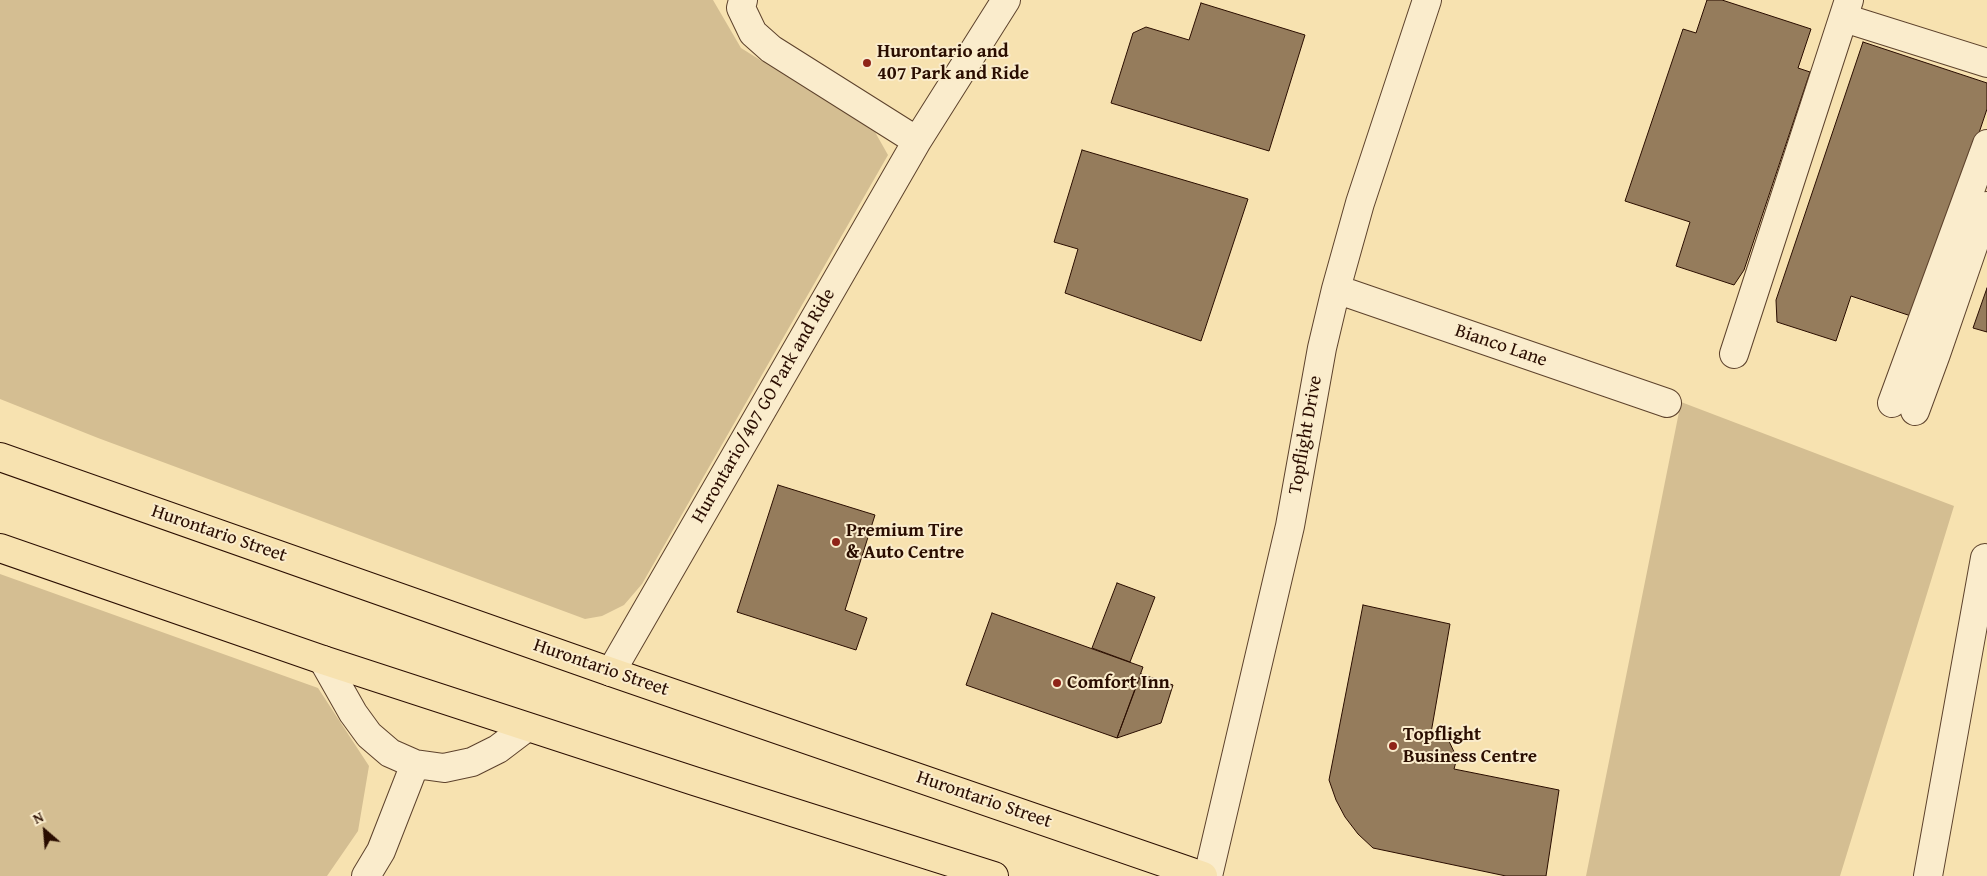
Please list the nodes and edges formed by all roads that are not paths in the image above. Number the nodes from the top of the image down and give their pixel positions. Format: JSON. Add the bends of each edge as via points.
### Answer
{"nodes":[{"id":1,"x":743,"y":0,"type":"edge"},
{"id":2,"x":1006,"y":0,"type":"edge"},
{"id":3,"x":1427,"y":0,"type":"edge"},
{"id":4,"x":1847,"y":9,"type":"edge"},
{"id":5,"x":1987,"y":64,"type":"edge"},
{"id":6,"x":917,"y":141,"type":"junction"},
{"id":7,"x":1987,"y":144,"type":"edge"},
{"id":8,"x":1987,"y":206,"type":"edge"},
{"id":9,"x":1336,"y":289,"type":"junction"},
{"id":10,"x":1734,"y":354,"type":"dead end"},
{"id":11,"x":1667,"y":403,"type":"dead end"},
{"id":12,"x":0,"y":457,"type":"edge"},
{"id":13,"x":0,"y":548,"type":"edge"},
{"id":14,"x":1985,"y":558,"type":"dead end"},
{"id":15,"x":323,"y":660,"type":"junction"},
{"id":16,"x":611,"y":672,"type":"junction"},
{"id":17,"x":526,"y":727,"type":"junction"},
{"id":18,"x":414,"y":764,"type":"junction"},
{"id":19,"x":366,"y":876,"type":"edge"},
{"id":20,"x":994,"y":876,"type":"edge"},
{"id":21,"x":1203,"y":876,"type":"edge"},
{"id":22,"x":1208,"y":876,"type":"edge"},
{"id":23,"x":1928,"y":876,"type":"edge"}],
"edges":[{"from":1,"to":6,"type":"street","via":[[741,8],[753,33],[771,49]]},
{"from":2,"to":6,"type":"street","name":"Hurontario/407 GO Park and Ride"},
{"from":3,"to":9,"type":"street","name":"Topflight Drive","via":[[1360,204]]},
{"from":4,"to":5,"type":"street"},
{"from":4,"to":10,"type":"street"},
{"from":6,"to":16,"type":"street","name":"Hurontario/407 GO Park and Ride"},
{"from":7,"to":8,"type":"street","via":[[1903,407],[1936,354]]},
{"from":9,"to":11,"type":"street","name":"Bianco Lane"},
{"from":9,"to":22,"type":"street","name":"Topflight Drive","via":[[1322,348],[1290,526]]},
{"from":12,"to":16,"type":"main road","name":"Hurontario Street"},
{"from":13,"to":15,"type":"main road"},
{"from":14,"to":23,"type":"street"},
{"from":15,"to":17,"type":"main road"},
{"from":15,"to":18,"type":"street","via":[[369,735],[390,753]]},
{"from":16,"to":21,"type":"main road","name":"Hurontario Street"},
{"from":17,"to":18,"type":"street","via":[[498,749],[472,762],[444,768]]},
{"from":17,"to":20,"type":"main road"},
{"from":18,"to":19,"type":"street","via":[[381,851]]}]}
